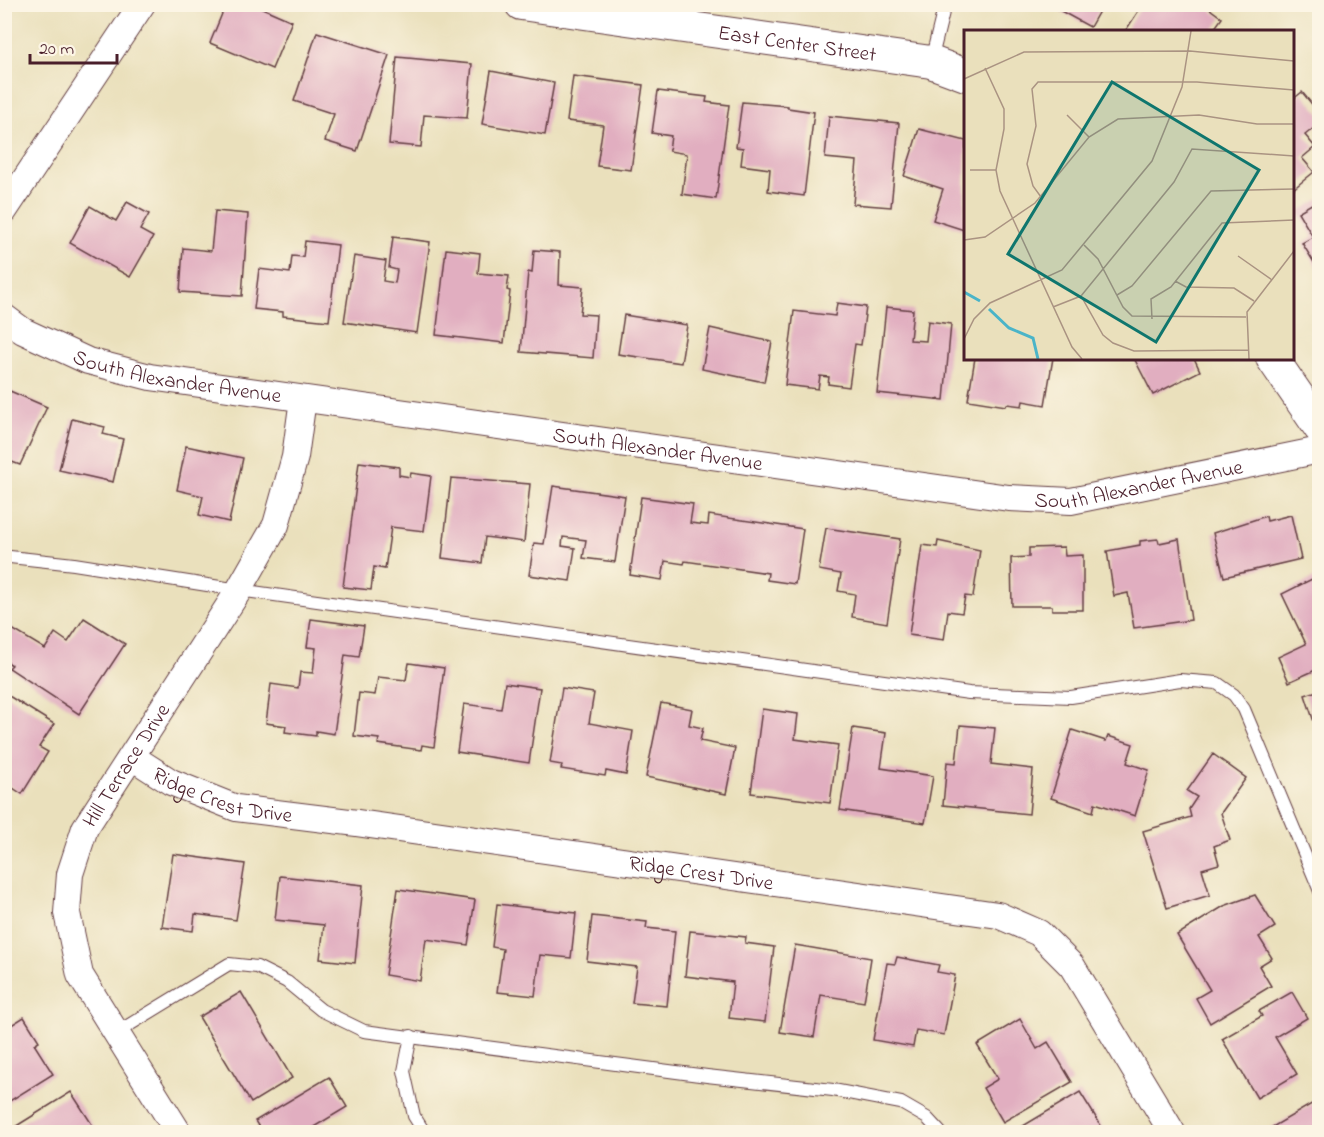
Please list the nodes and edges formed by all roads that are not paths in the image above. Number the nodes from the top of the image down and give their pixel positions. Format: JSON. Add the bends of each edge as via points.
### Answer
{"nodes":[{"id":1,"x":142,"y":4,"type":"edge"},
{"id":2,"x":521,"y":4,"type":"edge"},
{"id":3,"x":945,"y":4,"type":"edge"},
{"id":4,"x":931,"y":62,"type":"junction"},
{"id":5,"x":964,"y":74,"type":"edge"},
{"id":6,"x":4,"y":211,"type":"edge"},
{"id":7,"x":4,"y":317,"type":"edge"},
{"id":8,"x":1273,"y":360,"type":"edge"},
{"id":9,"x":303,"y":399,"type":"junction"},
{"id":10,"x":1320,"y":428,"type":"edge"},
{"id":11,"x":1320,"y":450,"type":"edge"},
{"id":12,"x":6,"y":558,"type":"edge"},
{"id":13,"x":239,"y":590,"type":"junction"},
{"id":14,"x":132,"y":757,"type":"junction"},
{"id":15,"x":1320,"y":891,"type":"edge"},
{"id":16,"x":116,"y":1033,"type":"junction"},
{"id":17,"x":411,"y":1036,"type":"junction"},
{"id":18,"x":178,"y":1132,"type":"edge"},
{"id":19,"x":424,"y":1132,"type":"edge"},
{"id":20,"x":940,"y":1132,"type":"edge"},
{"id":21,"x":1172,"y":1132,"type":"edge"}],
"edges":[{"from":1,"to":6,"type":"street"},
{"from":2,"to":4,"type":"street","name":"East Center Street"},
{"from":3,"to":4,"type":"lane"},
{"from":4,"to":5,"type":"street","name":"East Center Street"},
{"from":7,"to":9,"type":"street","name":"South Alexander Avenue","via":[[23,331],[88,362],[150,377]]},
{"from":8,"to":10,"type":"street"},
{"from":9,"to":11,"type":"street","name":"South Alexander Avenue","via":[[1009,498],[1071,501]]},
{"from":9,"to":13,"type":"street","name":"Hill Terrace Drive","via":[[295,457],[276,525]]},
{"from":12,"to":13,"type":"lane","via":[[74,564]]},
{"from":13,"to":14,"type":"street","name":"Hill Terrace Drive"},
{"from":13,"to":15,"type":"lane","via":[[969,693],[1071,697],[1180,680],[1217,683],[1234,695],[1244,709]]},
{"from":14,"to":16,"type":"street","name":"Hill Terrace Drive","via":[[85,828],[70,874],[67,913],[80,975]]},
{"from":14,"to":21,"type":"street","name":"Ridge Crest Drive","via":[[171,782],[236,808],[998,915],[1039,933],[1072,966]]},
{"from":16,"to":17,"type":"lane","via":[[229,964],[257,967],[287,982],[321,1010],[364,1031]]},
{"from":16,"to":18,"type":"street","name":"Hill Terrace Drive"},
{"from":17,"to":19,"type":"lane","via":[[405,1071],[414,1116]]},
{"from":17,"to":20,"type":"lane","via":[[833,1090],[901,1103],[927,1118]]}]}
